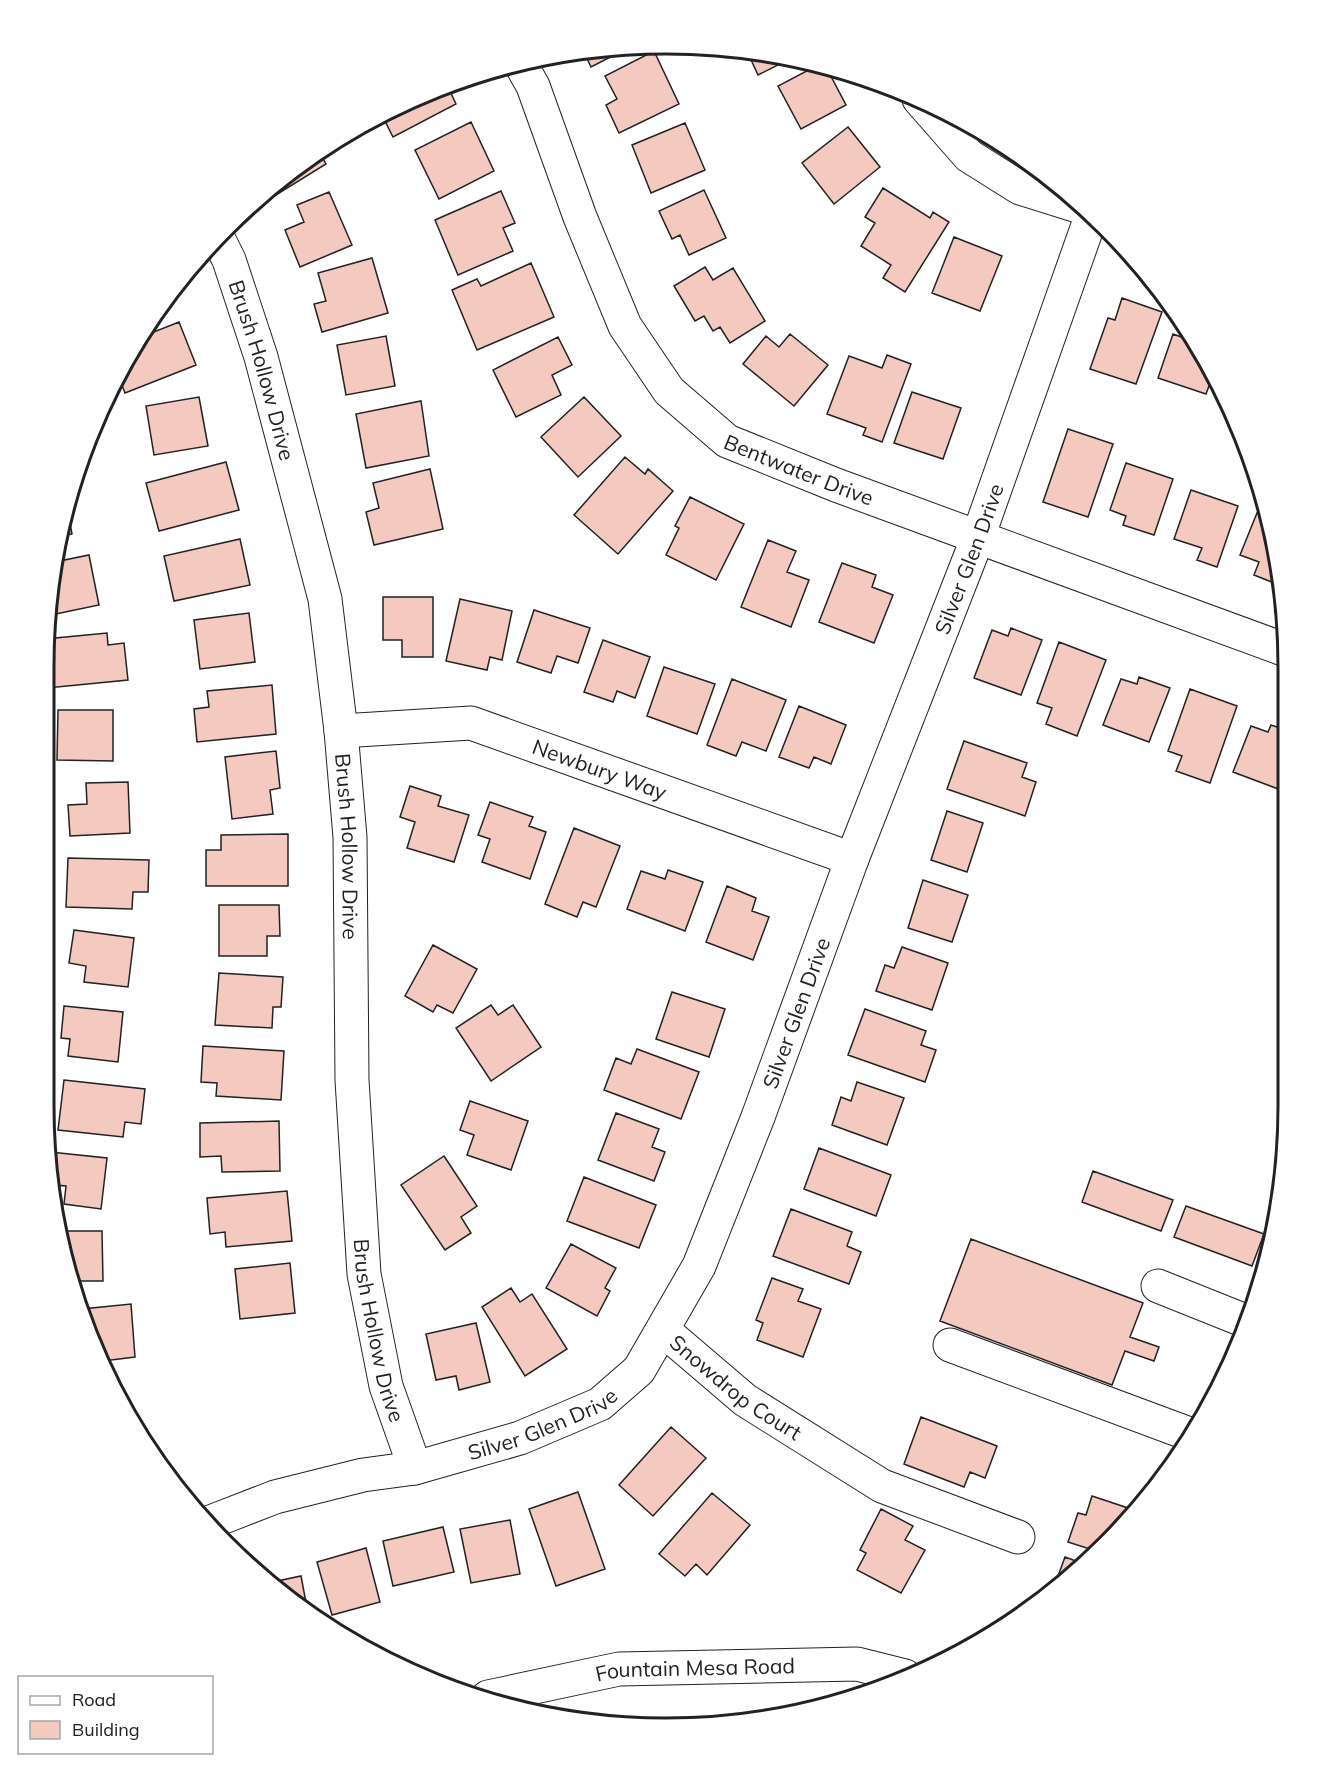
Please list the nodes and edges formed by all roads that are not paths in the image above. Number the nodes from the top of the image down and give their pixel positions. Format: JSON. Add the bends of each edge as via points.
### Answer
{"nodes":[{"id":1,"x":525,"y":71,"type":"edge"},
{"id":2,"x":933,"y":115,"type":"edge"},
{"id":3,"x":1065,"y":202,"type":"edge"},
{"id":4,"x":1089,"y":223,"type":"edge"},
{"id":5,"x":222,"y":245,"type":"edge"},
{"id":6,"x":978,"y":537,"type":"junction"},
{"id":7,"x":1278,"y":648,"type":"edge"},
{"id":8,"x":341,"y":731,"type":"junction"},
{"id":9,"x":852,"y":859,"type":"junction"},
{"id":10,"x":1158,"y":1286,"type":"dead end"},
{"id":11,"x":1240,"y":1319,"type":"edge"},
{"id":12,"x":663,"y":1330,"type":"junction"},
{"id":13,"x":950,"y":1345,"type":"dead end"},
{"id":14,"x":1184,"y":1432,"type":"edge"},
{"id":15,"x":416,"y":1468,"type":"junction"},
{"id":16,"x":215,"y":1520,"type":"edge"},
{"id":17,"x":1018,"y":1537,"type":"dead end"},
{"id":18,"x":894,"y":1673,"type":"edge"},
{"id":19,"x":499,"y":1695,"type":"edge"}],
"edges":[{"from":1,"to":6,"type":"street","name":"Bentwater Drive","via":[[625,326],[669,391],[727,441]]},
{"from":2,"to":3,"type":"street","via":[[969,156],[1020,188]]},
{"from":4,"to":6,"type":"street","name":"Silver Glen Drive"},
{"from":5,"to":8,"type":"street","name":"Brush Hollow Drive","via":[[261,357],[324,599]]},
{"from":6,"to":7,"type":"street","name":"Bentwater Drive"},
{"from":6,"to":9,"type":"street","name":"Silver Glen Drive"},
{"from":8,"to":9,"type":"street","name":"Newbury Way","via":[[471,723]]},
{"from":8,"to":15,"type":"street","name":"Brush Hollow Drive","via":[[350,837],[352,1080],[364,1274],[386,1386]]},
{"from":9,"to":12,"type":"street","name":"Silver Glen Drive","via":[[758,1118],[699,1266]]},
{"from":10,"to":11,"type":"street"},
{"from":12,"to":15,"type":"street","name":"Silver Glen Drive","via":[[639,1371],[600,1404],[520,1438]]},
{"from":12,"to":17,"type":"street","name":"Snowdrop Court","via":[[745,1400],[882,1486]]},
{"from":13,"to":14,"type":"street"},
{"from":15,"to":16,"type":"street","name":"Silver Glen Drive","via":[[363,1475],[275,1497]]},
{"from":18,"to":19,"type":"street","name":"Fountain Mesa Road","via":[[857,1664],[619,1669]]}]}
